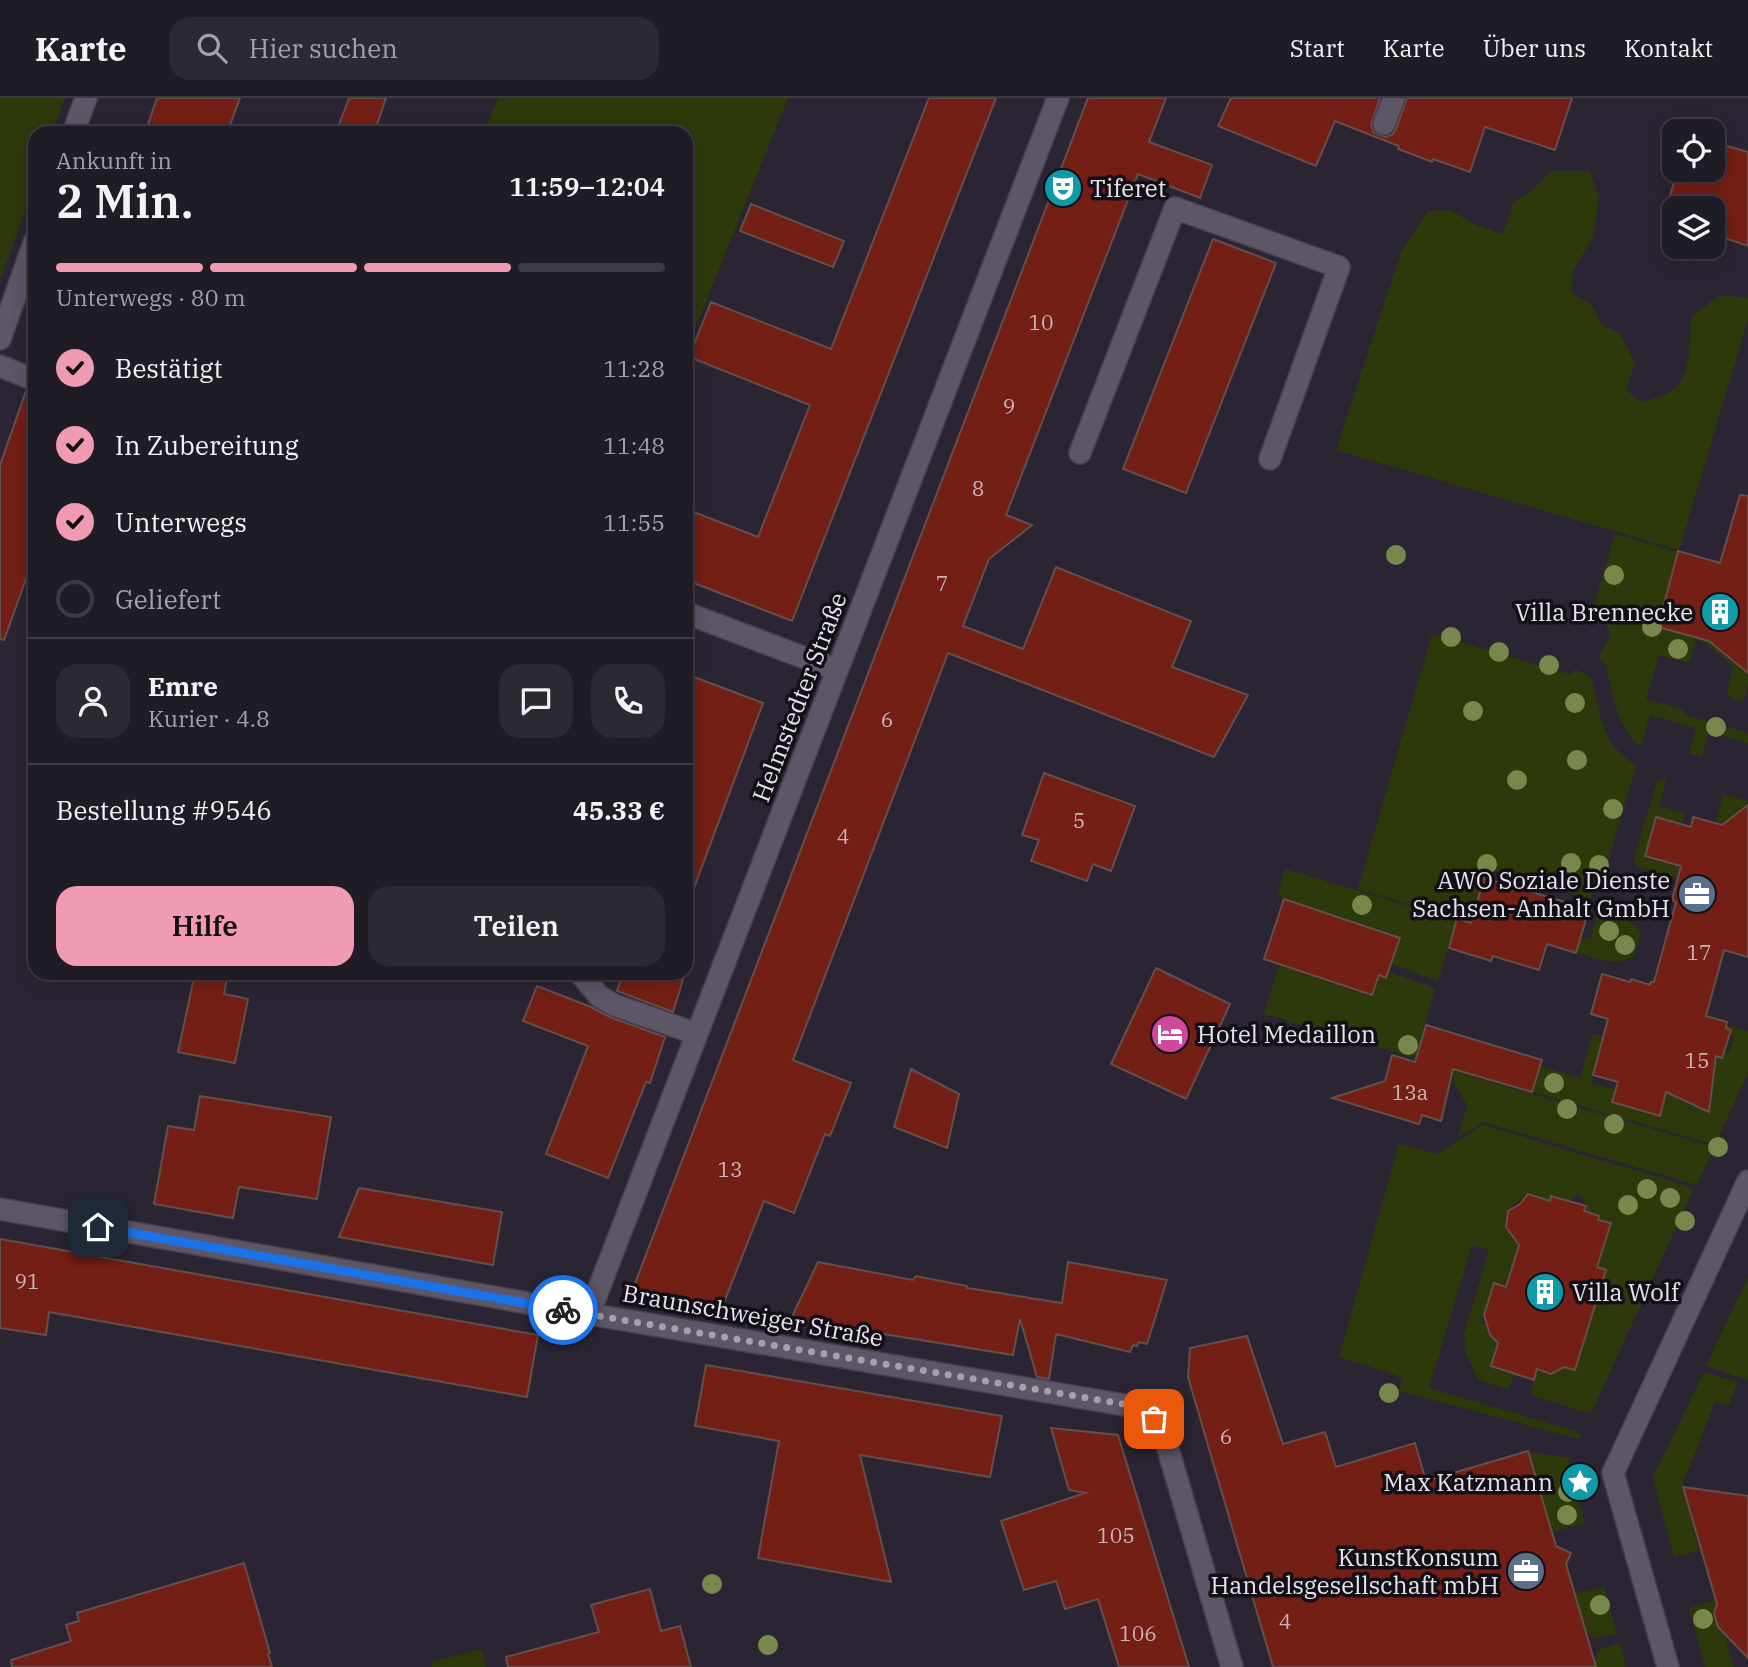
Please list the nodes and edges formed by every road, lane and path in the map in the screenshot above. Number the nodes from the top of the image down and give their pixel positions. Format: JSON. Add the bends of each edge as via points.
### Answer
{"nodes":[{"id":1,"x":86,"y":98,"type":"edge"},
{"id":2,"x":1058,"y":98,"type":"edge"},
{"id":3,"x":1394,"y":98,"type":"edge"},
{"id":4,"x":1384,"y":124,"type":"dead end"},
{"id":5,"x":76,"y":126,"type":"edge"},
{"id":6,"x":28,"y":260,"type":"edge"},
{"id":7,"x":0,"y":339,"type":"edge"},
{"id":8,"x":0,"y":366,"type":"edge"},
{"id":9,"x":28,"y":377,"type":"edge"},
{"id":10,"x":1080,"y":453,"type":"dead end"},
{"id":11,"x":1270,"y":459,"type":"dead end"},
{"id":12,"x":693,"y":616,"type":"edge"},
{"id":13,"x":837,"y":670,"type":"junction"},
{"id":14,"x":586,"y":980,"type":"edge"},
{"id":15,"x":697,"y":1034,"type":"junction"},
{"id":16,"x":1748,"y":1181,"type":"edge"},
{"id":17,"x":0,"y":1209,"type":"edge"},
{"id":18,"x":589,"y":1314,"type":"junction"},
{"id":19,"x":1232,"y":1667,"type":"edge"},
{"id":20,"x":1668,"y":1667,"type":"edge"}],
"edges":[{"from":1,"to":5,"type":"street"},
{"from":2,"to":13,"type":"street","name":"Helmstedter Straße"},
{"from":3,"to":4,"type":"street"},
{"from":6,"to":7,"type":"street"},
{"from":8,"to":9,"type":"street"},
{"from":10,"to":11,"type":"street","via":[[1175,208],[1339,267]]},
{"from":12,"to":13,"type":"street"},
{"from":13,"to":15,"type":"street","name":"Helmstedter Straße"},
{"from":14,"to":15,"type":"street","via":[[614,1005]]},
{"from":15,"to":18,"type":"street","name":"Helmstedter Straße"},
{"from":16,"to":20,"type":"street","via":[[1613,1473]]},
{"from":17,"to":18,"type":"street","name":"Braunschweiger Straße"},
{"from":18,"to":19,"type":"street","name":"Braunschweiger Straße","via":[[1129,1405],[1149,1414],[1165,1439]]}]}
